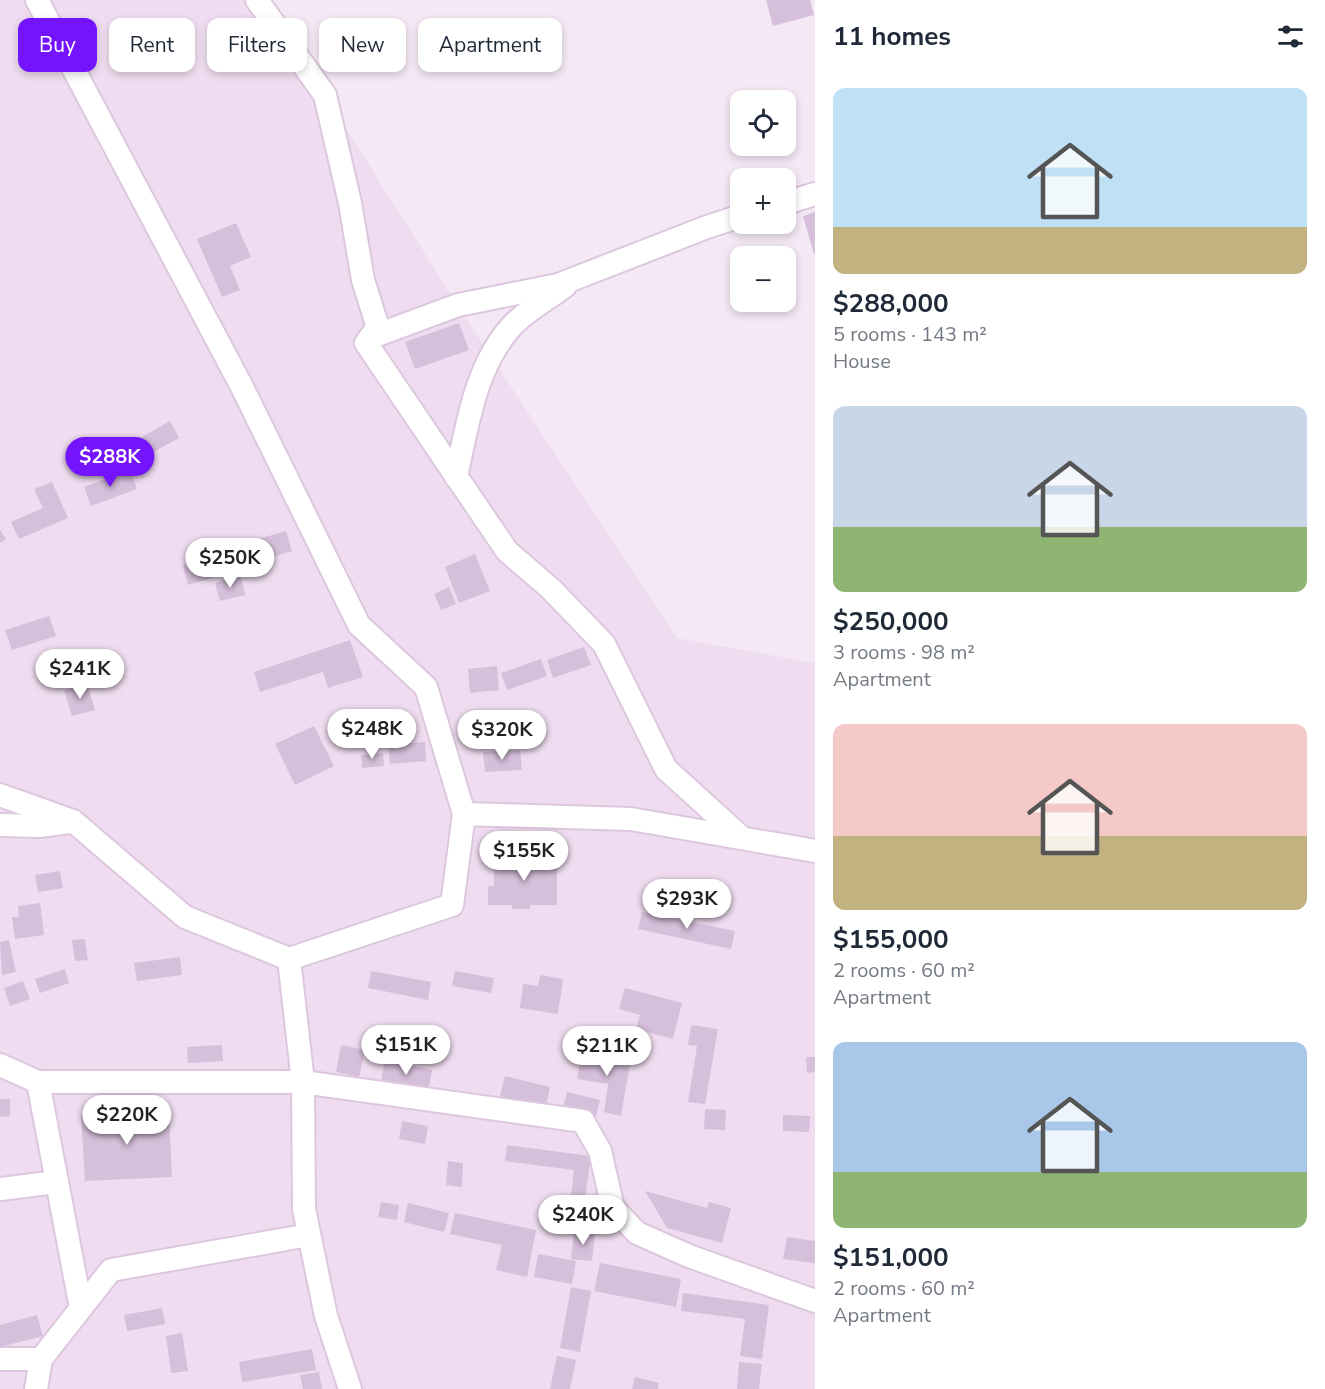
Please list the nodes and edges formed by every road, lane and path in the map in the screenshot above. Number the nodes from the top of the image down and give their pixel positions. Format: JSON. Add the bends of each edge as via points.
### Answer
{"nodes":[{"id":1,"x":37,"y":0,"type":"edge"},
{"id":2,"x":257,"y":0,"type":"edge"},
{"id":3,"x":815,"y":195,"type":"edge"},
{"id":4,"x":796,"y":200,"type":"edge"},
{"id":5,"x":730,"y":220,"type":"edge"},
{"id":6,"x":577,"y":277,"type":"junction"},
{"id":7,"x":378,"y":327,"type":"junction"},
{"id":8,"x":456,"y":477,"type":"junction"},
{"id":9,"x":0,"y":795,"type":"edge"},
{"id":10,"x":464,"y":814,"type":"junction"},
{"id":11,"x":73,"y":822,"type":"junction"},
{"id":12,"x":0,"y":825,"type":"edge"},
{"id":13,"x":742,"y":838,"type":"junction"},
{"id":14,"x":815,"y":851,"type":"edge"},
{"id":15,"x":289,"y":959,"type":"junction"},
{"id":16,"x":0,"y":1065,"type":"edge"},
{"id":17,"x":38,"y":1082,"type":"junction"},
{"id":18,"x":303,"y":1082,"type":"junction"},
{"id":19,"x":57,"y":1182,"type":"junction"},
{"id":20,"x":0,"y":1189,"type":"edge"},
{"id":21,"x":309,"y":1235,"type":"junction"},
{"id":22,"x":815,"y":1301,"type":"edge"},
{"id":23,"x":81,"y":1308,"type":"junction"},
{"id":24,"x":0,"y":1359,"type":"edge"},
{"id":25,"x":41,"y":1359,"type":"junction"},
{"id":26,"x":36,"y":1389,"type":"edge"},
{"id":27,"x":350,"y":1389,"type":"edge"}],
"edges":[{"from":1,"to":10,"type":"street","via":[[242,387],[359,625],[426,687]]},
{"from":2,"to":7,"type":"street","via":[[325,95],[363,280]]},
{"from":3,"to":4,"type":"street"},
{"from":5,"to":6,"type":"street"},
{"from":6,"to":7,"type":"street","via":[[558,285],[458,305],[380,334]]},
{"from":6,"to":8,"type":"street","via":[[511,327],[486,364],[468,420]]},
{"from":7,"to":8,"type":"street","via":[[366,343]]},
{"from":8,"to":13,"type":"street","via":[[507,551],[551,589],[604,644],[666,769]]},
{"from":9,"to":11,"type":"street"},
{"from":10,"to":13,"type":"street","via":[[631,819]]},
{"from":10,"to":15,"type":"street","via":[[452,905]]},
{"from":11,"to":12,"type":"street"},
{"from":11,"to":15,"type":"street","via":[[185,917]]},
{"from":13,"to":14,"type":"street"},
{"from":15,"to":18,"type":"street"},
{"from":16,"to":17,"type":"street"},
{"from":17,"to":18,"type":"street"},
{"from":17,"to":19,"type":"street"},
{"from":18,"to":21,"type":"street","via":[[304,1209]]},
{"from":18,"to":22,"type":"street","via":[[583,1121],[600,1151],[613,1208],[636,1233]]},
{"from":19,"to":20,"type":"street"},
{"from":19,"to":23,"type":"street"},
{"from":21,"to":23,"type":"street","via":[[111,1270]]},
{"from":21,"to":27,"type":"street","via":[[326,1316]]},
{"from":23,"to":25,"type":"street"},
{"from":24,"to":25,"type":"street"},
{"from":25,"to":26,"type":"street"}]}
